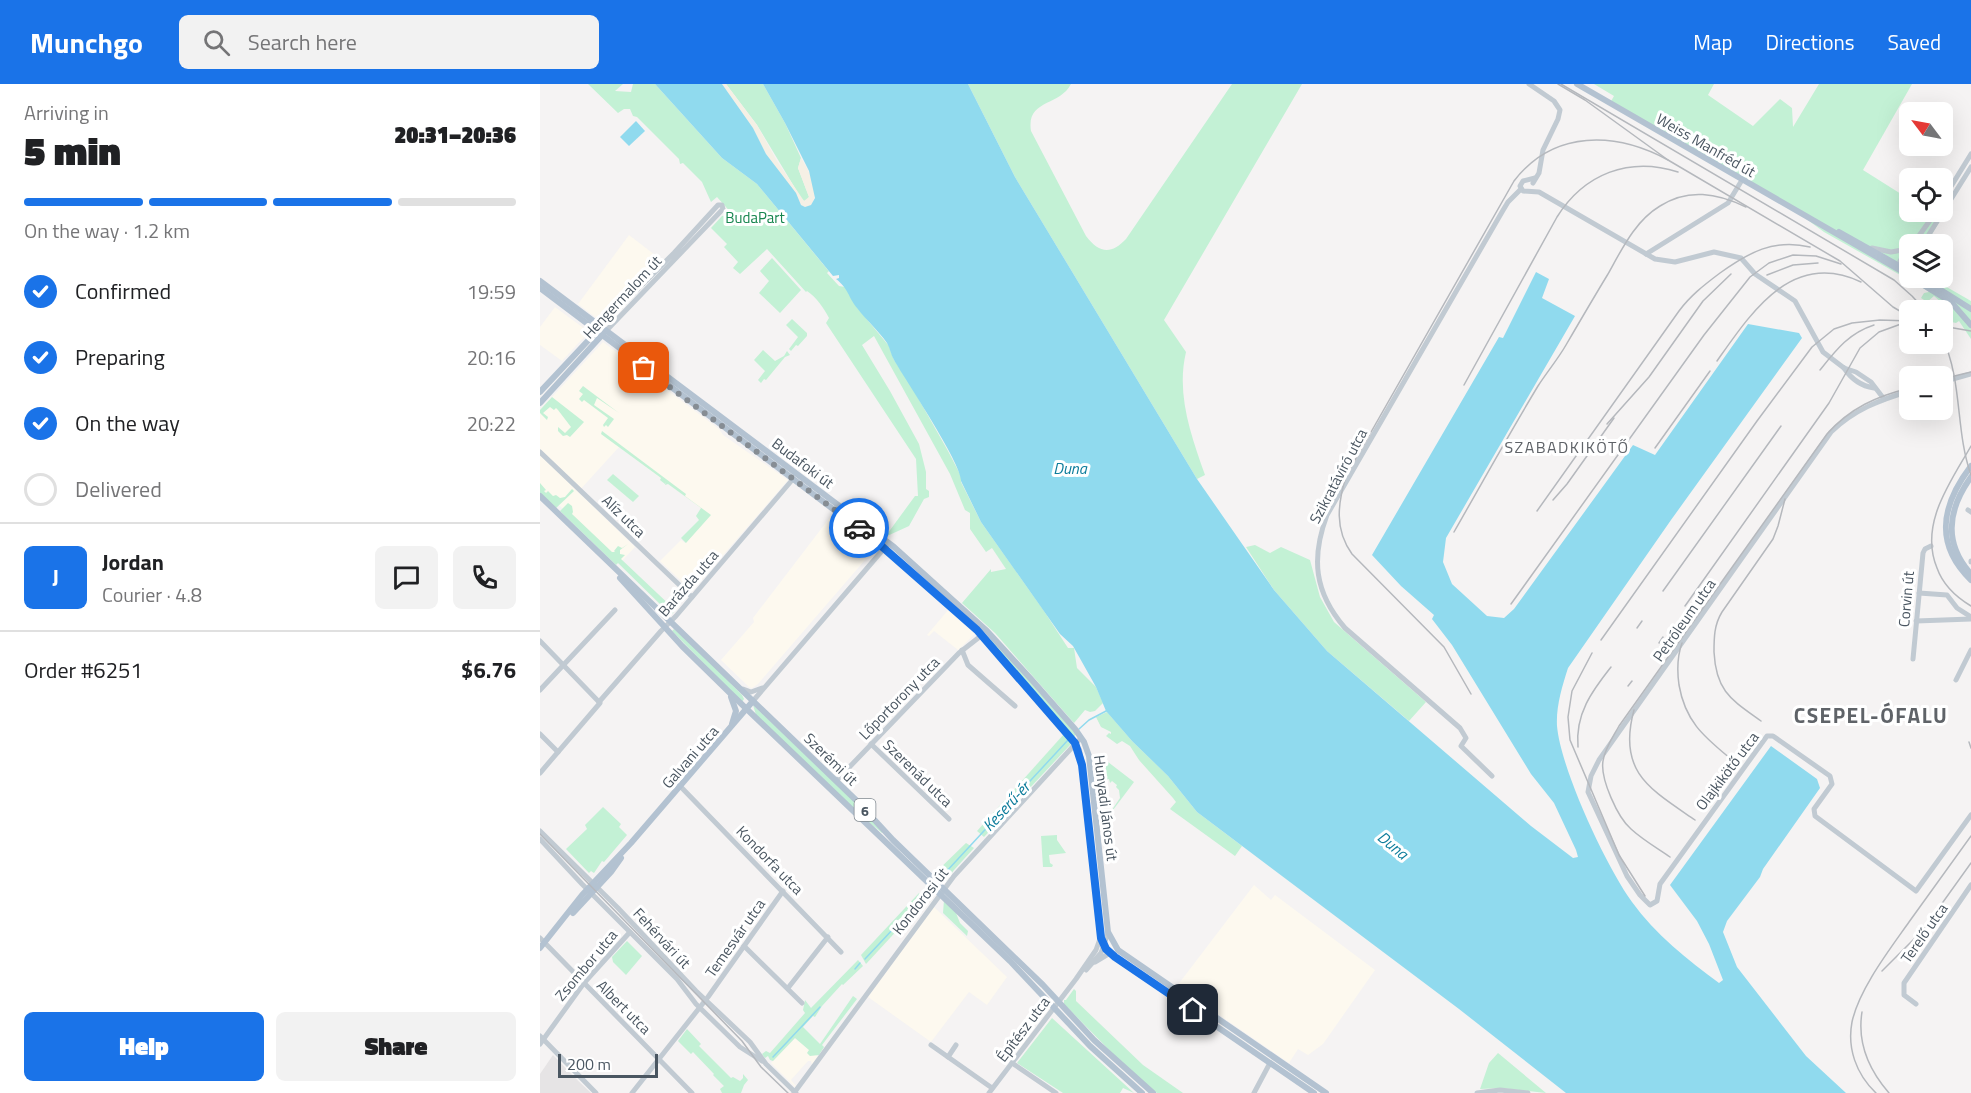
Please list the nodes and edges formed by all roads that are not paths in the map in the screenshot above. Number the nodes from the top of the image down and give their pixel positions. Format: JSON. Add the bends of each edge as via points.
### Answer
{"nodes":[{"id":1,"x":1529,"y":84,"type":"edge"},
{"id":2,"x":1577,"y":84,"type":"edge"},
{"id":3,"x":1971,"y":154,"type":"edge"},
{"id":4,"x":1971,"y":167,"type":"edge"},
{"id":5,"x":1963,"y":174,"type":"junction"},
{"id":6,"x":1742,"y":180,"type":"junction"},
{"id":7,"x":1533,"y":184,"type":"junction"},
{"id":8,"x":1953,"y":187,"type":"edge"},
{"id":9,"x":1953,"y":189,"type":"edge"},
{"id":10,"x":1522,"y":190,"type":"junction"},
{"id":11,"x":722,"y":206,"type":"dead end"},
{"id":12,"x":1930,"y":222,"type":"edge"},
{"id":13,"x":1825,"y":226,"type":"junction"},
{"id":14,"x":1921,"y":234,"type":"edge"},
{"id":15,"x":1868,"y":247,"type":"junction"},
{"id":16,"x":1899,"y":250,"type":"edge"},
{"id":17,"x":1646,"y":254,"type":"junction"},
{"id":18,"x":1899,"y":268,"type":"edge"},
{"id":19,"x":1899,"y":270,"type":"edge"},
{"id":20,"x":540,"y":281,"type":"edge"},
{"id":21,"x":540,"y":288,"type":"edge"},
{"id":22,"x":1929,"y":288,"type":"edge"},
{"id":23,"x":1938,"y":288,"type":"edge"},
{"id":24,"x":548,"y":291,"type":"junction"},
{"id":25,"x":1971,"y":309,"type":"edge"},
{"id":26,"x":1971,"y":325,"type":"edge"},
{"id":27,"x":601,"y":331,"type":"junction"},
{"id":28,"x":572,"y":363,"type":"junction"},
{"id":29,"x":1971,"y":374,"type":"edge"},
{"id":30,"x":1953,"y":379,"type":"edge"},
{"id":31,"x":540,"y":392,"type":"edge"},
{"id":32,"x":1899,"y":395,"type":"edge"},
{"id":33,"x":1884,"y":399,"type":"junction"},
{"id":34,"x":540,"y":403,"type":"edge"},
{"id":35,"x":702,"y":403,"type":"junction"},
{"id":36,"x":694,"y":405,"type":"junction"},
{"id":37,"x":705,"y":413,"type":"junction"},
{"id":38,"x":732,"y":429,"type":"junction"},
{"id":39,"x":740,"y":431,"type":"junction"},
{"id":40,"x":742,"y":441,"type":"junction"},
{"id":41,"x":540,"y":452,"type":"edge"},
{"id":42,"x":1971,"y":466,"type":"edge"},
{"id":43,"x":795,"y":477,"type":"junction"},
{"id":44,"x":1971,"y":477,"type":"edge"},
{"id":45,"x":540,"y":496,"type":"edge"},
{"id":46,"x":540,"y":501,"type":"edge"},
{"id":47,"x":887,"y":546,"type":"junction"},
{"id":48,"x":1931,"y":546,"type":"dead end"},
{"id":49,"x":915,"y":565,"type":"junction"},
{"id":50,"x":910,"y":571,"type":"junction"},
{"id":51,"x":1971,"y":574,"type":"edge"},
{"id":52,"x":1971,"y":580,"type":"edge"},
{"id":53,"x":1919,"y":593,"type":"junction"},
{"id":54,"x":692,"y":597,"type":"junction"},
{"id":55,"x":615,"y":610,"type":"dead end"},
{"id":56,"x":1971,"y":618,"type":"edge"},
{"id":57,"x":1916,"y":621,"type":"junction"},
{"id":58,"x":668,"y":624,"type":"junction"},
{"id":59,"x":985,"y":633,"type":"junction"},
{"id":60,"x":540,"y":641,"type":"edge"},
{"id":61,"x":962,"y":650,"type":"junction"},
{"id":62,"x":1971,"y":650,"type":"edge"},
{"id":63,"x":1913,"y":659,"type":"dead end"},
{"id":64,"x":563,"y":665,"type":"junction"},
{"id":65,"x":1956,"y":680,"type":"dead end"},
{"id":66,"x":766,"y":685,"type":"junction"},
{"id":67,"x":739,"y":687,"type":"junction"},
{"id":68,"x":540,"y":690,"type":"edge"},
{"id":69,"x":730,"y":693,"type":"junction"},
{"id":70,"x":753,"y":701,"type":"junction"},
{"id":71,"x":600,"y":702,"type":"junction"},
{"id":72,"x":1015,"y":706,"type":"dead end"},
{"id":73,"x":747,"y":709,"type":"junction"},
{"id":74,"x":763,"y":711,"type":"junction"},
{"id":75,"x":730,"y":729,"type":"junction"},
{"id":76,"x":540,"y":734,"type":"edge"},
{"id":77,"x":1081,"y":738,"type":"junction"},
{"id":78,"x":1075,"y":743,"type":"junction"},
{"id":79,"x":871,"y":744,"type":"junction"},
{"id":80,"x":558,"y":752,"type":"junction"},
{"id":81,"x":540,"y":773,"type":"edge"},
{"id":82,"x":1492,"y":776,"type":"dead end"},
{"id":83,"x":836,"y":781,"type":"junction"},
{"id":84,"x":680,"y":786,"type":"junction"},
{"id":85,"x":1971,"y":815,"type":"edge"},
{"id":86,"x":949,"y":819,"type":"dead end"},
{"id":87,"x":540,"y":831,"type":"edge"},
{"id":88,"x":540,"y":839,"type":"edge"},
{"id":89,"x":1101,"y":866,"type":"junction"},
{"id":90,"x":1094,"y":867,"type":"junction"},
{"id":91,"x":1103,"y":883,"type":"junction"},
{"id":92,"x":1095,"y":884,"type":"junction"},
{"id":93,"x":1971,"y":885,"type":"edge"},
{"id":94,"x":595,"y":886,"type":"junction"},
{"id":95,"x":783,"y":891,"type":"junction"},
{"id":96,"x":589,"y":892,"type":"junction"},
{"id":97,"x":942,"y":892,"type":"junction"},
{"id":98,"x":1650,"y":905,"type":"joint"},
{"id":99,"x":630,"y":932,"type":"junction"},
{"id":100,"x":1105,"y":933,"type":"junction"},
{"id":101,"x":828,"y":937,"type":"junction"},
{"id":102,"x":542,"y":943,"type":"edge"},
{"id":103,"x":744,"y":946,"type":"junction"},
{"id":104,"x":1106,"y":949,"type":"junction"},
{"id":105,"x":1118,"y":950,"type":"junction"},
{"id":106,"x":841,"y":952,"type":"dead end"},
{"id":107,"x":1092,"y":956,"type":"junction"},
{"id":108,"x":1076,"y":979,"type":"junction"},
{"id":109,"x":584,"y":983,"type":"junction"},
{"id":110,"x":788,"y":988,"type":"junction"},
{"id":111,"x":685,"y":990,"type":"junction"},
{"id":112,"x":1173,"y":993,"type":"junction"},
{"id":113,"x":706,"y":999,"type":"junction"},
{"id":114,"x":802,"y":1003,"type":"dead end"},
{"id":115,"x":1057,"y":1004,"type":"junction"},
{"id":116,"x":1916,"y":1004,"type":"dead end"},
{"id":117,"x":700,"y":1007,"type":"junction"},
{"id":118,"x":1209,"y":1017,"type":"junction"},
{"id":119,"x":541,"y":1039,"type":"edge"},
{"id":120,"x":1236,"y":1040,"type":"junction"},
{"id":121,"x":1249,"y":1040,"type":"junction"},
{"id":122,"x":931,"y":1045,"type":"dead end"},
{"id":123,"x":956,"y":1045,"type":"dead end"},
{"id":124,"x":1251,"y":1050,"type":"junction"},
{"id":125,"x":948,"y":1057,"type":"junction"},
{"id":126,"x":659,"y":1059,"type":"junction"},
{"id":127,"x":1272,"y":1060,"type":"junction"},
{"id":128,"x":1012,"y":1063,"type":"junction"},
{"id":129,"x":766,"y":1064,"type":"junction"},
{"id":130,"x":991,"y":1091,"type":"edge"},
{"id":131,"x":596,"y":1093,"type":"edge"},
{"id":132,"x":632,"y":1093,"type":"edge"},
{"id":133,"x":692,"y":1093,"type":"edge"},
{"id":134,"x":794,"y":1093,"type":"edge"},
{"id":135,"x":1056,"y":1093,"type":"edge"},
{"id":136,"x":1142,"y":1093,"type":"edge"},
{"id":137,"x":1153,"y":1093,"type":"edge"},
{"id":138,"x":1254,"y":1093,"type":"edge"},
{"id":139,"x":1314,"y":1093,"type":"edge"},
{"id":140,"x":1326,"y":1093,"type":"edge"},
{"id":141,"x":1477,"y":1093,"type":"edge"},
{"id":142,"x":1527,"y":1093,"type":"edge"}],
"edges":[{"from":1,"to":7,"type":"street","via":[[1554,101],[1560,110]]},
{"from":2,"to":6,"type":"main road","name":"Weiss Manfréd út"},
{"from":3,"to":5,"type":"street"},
{"from":4,"to":5,"type":"street"},
{"from":5,"to":8,"type":"street"},
{"from":5,"to":9,"type":"street"},
{"from":6,"to":13,"type":"main road","name":"Weiss Manfréd út"},
{"from":6,"to":17,"type":"street","via":[[1728,203]]},
{"from":7,"to":10,"type":"street"},
{"from":7,"to":10,"type":"street","via":[[1522,182]]},
{"from":7,"to":17,"type":"street","via":[[1539,192]]},
{"from":10,"to":82,"type":"street","name":"Szikratávíró utca","via":[[1502,212],[1327,515],[1320,534],[1317,565],[1327,602],[1345,628],[1460,728],[1466,738],[1461,746]]},
{"from":11,"to":27,"type":"street","name":"Hengermalom út","via":[[718,204]]},
{"from":12,"to":14,"type":"street"},
{"from":13,"to":15,"type":"main road","name":"Weiss Manfréd út"},
{"from":13,"to":19,"type":"main road","name":"Weiss Manfréd út"},
{"from":15,"to":16,"type":"street"},
{"from":15,"to":18,"type":"main road","name":"Weiss Manfréd út"},
{"from":17,"to":33,"type":"street","via":[[1669,261],[1714,252],[1742,259],[1757,276],[1795,301],[1823,352],[1870,382]]},
{"from":20,"to":24,"type":"main road","name":"Budafoki út"},
{"from":21,"to":24,"type":"main road","name":"Budafoki út"},
{"from":22,"to":26,"type":"main road","name":"Weiss Manfréd út","via":[[1950,302]]},
{"from":23,"to":25,"type":"main road"},
{"from":24,"to":27,"type":"main road","name":"Budafoki út"},
{"from":27,"to":28,"type":"main road","name":"Hengermalom út"},
{"from":27,"to":35,"type":"main road","name":"Budafoki út"},
{"from":27,"to":36,"type":"main road","name":"Budafoki út"},
{"from":28,"to":31,"type":"main road","name":"Hengermalom út"},
{"from":28,"to":34,"type":"main road","name":"Hengermalom út"},
{"from":29,"to":30,"type":"street"},
{"from":32,"to":33,"type":"street","name":"Petróleum utca"},
{"from":33,"to":98,"type":"street","name":"Petróleum utca","via":[[1852,414],[1832,432],[1591,776],[1588,792],[1617,857],[1636,890]]},
{"from":35,"to":36,"type":"main road"},
{"from":35,"to":37,"type":"main road"},
{"from":35,"to":38,"type":"main road","name":"Budafoki út"},
{"from":36,"to":37,"type":"main road","name":"Budafoki út"},
{"from":37,"to":38,"type":"main road","name":"Budafoki út"},
{"from":38,"to":39,"type":"main road","name":"Budafoki út"},
{"from":38,"to":40,"type":"main road","name":"Budafoki út"},
{"from":39,"to":40,"type":"main road"},
{"from":39,"to":43,"type":"main road","name":"Budafoki út"},
{"from":40,"to":43,"type":"main road","name":"Budafoki út"},
{"from":41,"to":54,"type":"street","name":"Alíz utca"},
{"from":42,"to":52,"type":"main road","via":[[1951,498],[1946,518],[1947,540],[1957,564]]},
{"from":43,"to":47,"type":"main road","name":"Budafoki út"},
{"from":43,"to":54,"type":"street","name":"Barázda utca"},
{"from":44,"to":51,"type":"main road","via":[[1957,498],[1951,530],[1955,550]]},
{"from":45,"to":58,"type":"main road","name":"Szerémi út","number":"6"},
{"from":46,"to":58,"type":"main road","name":"Szerémi út","number":"6"},
{"from":47,"to":49,"type":"main road","name":"Budafoki út"},
{"from":47,"to":50,"type":"main road","name":"Budafoki út"},
{"from":47,"to":66,"type":"street","name":"Galvani utca"},
{"from":48,"to":53,"type":"street","name":"Corvin út","via":[[1923,553]]},
{"from":49,"to":50,"type":"main road"},
{"from":49,"to":59,"type":"main road","name":"Budafoki út"},
{"from":50,"to":59,"type":"main road","name":"Budafoki út"},
{"from":53,"to":56,"type":"street","via":[[1947,595]]},
{"from":53,"to":57,"type":"street","name":"Corvin út"},
{"from":54,"to":58,"type":"street","name":"Barázda utca"},
{"from":55,"to":64,"type":"street"},
{"from":56,"to":57,"type":"street"},
{"from":57,"to":63,"type":"street","name":"Corvin út"},
{"from":58,"to":67,"type":"main road","name":"Szerémi út","number":"6"},
{"from":58,"to":69,"type":"main road","name":"Szerémi út","number":"6"},
{"from":58,"to":71,"type":"street","name":"Barázda utca"},
{"from":59,"to":61,"type":"street","name":"Lőportorony utca"},
{"from":59,"to":77,"type":"main road","name":"Budafoki út"},
{"from":59,"to":78,"type":"main road","name":"Budafoki út"},
{"from":60,"to":64,"type":"street"},
{"from":61,"to":72,"type":"street","via":[[968,665]]},
{"from":61,"to":79,"type":"street","name":"Lőportorony utca"},
{"from":62,"to":65,"type":"street"},
{"from":64,"to":68,"type":"street"},
{"from":64,"to":71,"type":"street"},
{"from":66,"to":67,"type":"street","via":[[751,692]]},
{"from":66,"to":70,"type":"street","name":"Galvani utca"},
{"from":66,"to":74,"type":"street","via":[[761,698]]},
{"from":67,"to":70,"type":"main road","name":"Szerémi út","number":"6"},
{"from":69,"to":73,"type":"main road","name":"Szerémi út","number":"6"},
{"from":69,"to":75,"type":"main road","via":[[736,711]]},
{"from":70,"to":73,"type":"main road","name":"Galvani utca"},
{"from":70,"to":74,"type":"main road","name":"Szerémi út","number":"6"},
{"from":71,"to":80,"type":"street","name":"Barázda utca"},
{"from":73,"to":75,"type":"main road","name":"Galvani utca"},
{"from":73,"to":97,"type":"main road","name":"Szerémi út","number":"6"},
{"from":74,"to":83,"type":"main road","name":"Szerémi út","number":"6"},
{"from":75,"to":84,"type":"main road","name":"Galvani utca"},
{"from":76,"to":80,"type":"street"},
{"from":77,"to":78,"type":"street","name":"Kondorosi út"},
{"from":77,"to":89,"type":"main road","name":"Hunyadi János út","via":[[1091,764]]},
{"from":78,"to":90,"type":"main road","name":"Hunyadi János út","via":[[1082,765]]},
{"from":78,"to":97,"type":"street","name":"Kondorosi út"},
{"from":79,"to":83,"type":"street","name":"Lőportorony utca"},
{"from":79,"to":86,"type":"street","name":"Szerenád utca"},
{"from":80,"to":81,"type":"street","name":"Barázda utca"},
{"from":83,"to":97,"type":"main road","name":"Szerémi út","number":"6"},
{"from":84,"to":94,"type":"main road","name":"Galvani utca"},
{"from":84,"to":95,"type":"street","name":"Kondorfa utca"},
{"from":85,"to":98,"type":"street","name":"Olajkikötő utca","via":[[1916,891],[1815,816],[1814,809],[1830,788],[1830,776],[1771,735],[1765,738],[1660,884],[1657,901]]},
{"from":87,"to":94,"type":"street","name":"Fehérvári út"},
{"from":88,"to":96,"type":"street","name":"Fehérvári út"},
{"from":89,"to":90,"type":"main road"},
{"from":89,"to":91,"type":"main road","name":"Hunyadi János út"},
{"from":90,"to":92,"type":"main road","name":"Hunyadi János út"},
{"from":91,"to":92,"type":"main road"},
{"from":91,"to":100,"type":"main road","name":"Hunyadi János út"},
{"from":92,"to":100,"type":"main road","name":"Hunyadi János út"},
{"from":93,"to":116,"type":"street","name":"Terelő utca","via":[[1904,983],[1904,995]]},
{"from":94,"to":96,"type":"main road","name":"Galvani utca"},
{"from":94,"to":113,"type":"street","name":"Fehérvári út"},
{"from":95,"to":101,"type":"street","name":"Kondorfa utca"},
{"from":95,"to":103,"type":"street","name":"Temesvár utca"},
{"from":96,"to":99,"type":"street","name":"Fehérvári út"},
{"from":96,"to":102,"type":"main road","name":"Galvani utca"},
{"from":97,"to":115,"type":"main road","name":"Szerémi út","number":"6"},
{"from":97,"to":134,"type":"street","name":"Kondorosi út"},
{"from":99,"to":109,"type":"street","name":"Zsombor utca"},
{"from":99,"to":111,"type":"street","name":"Fehérvári út"},
{"from":100,"to":104,"type":"main road","name":"Hunyadi János út"},
{"from":100,"to":105,"type":"main road","name":"Hunyadi János út"},
{"from":100,"to":107,"type":"street","name":"Építész utca"},
{"from":101,"to":106,"type":"street","name":"Kondorfa utca"},
{"from":101,"to":110,"type":"street"},
{"from":102,"to":109,"type":"street","name":"Albert utca"},
{"from":103,"to":110,"type":"street"},
{"from":103,"to":113,"type":"street","name":"Temesvár utca"},
{"from":104,"to":105,"type":"main road"},
{"from":104,"to":107,"type":"street","name":"Építész utca"},
{"from":104,"to":108,"type":"street","name":"Építész utca"},
{"from":104,"to":112,"type":"main road","name":"Hunyadi János út"},
{"from":105,"to":112,"type":"main road","name":"Hunyadi János út"},
{"from":107,"to":108,"type":"street","name":"Építész utca"},
{"from":108,"to":115,"type":"street","name":"Építész utca"},
{"from":109,"to":119,"type":"street","name":"Zsombor utca"},
{"from":109,"to":126,"type":"street","name":"Albert utca"},
{"from":110,"to":114,"type":"street"},
{"from":111,"to":113,"type":"street","via":[[697,1000]]},
{"from":111,"to":117,"type":"street","name":"Fehérvári út"},
{"from":112,"to":118,"type":"main road","name":"Hunyadi János út"},
{"from":113,"to":117,"type":"street","name":"Temesvár utca"},
{"from":113,"to":129,"type":"street","name":"Fehérvári út","via":[[750,1042]]},
{"from":115,"to":128,"type":"street","name":"Építész utca"},
{"from":115,"to":136,"type":"main road","name":"Szerémi út","number":"6","via":[[1090,1046]]},
{"from":115,"to":137,"type":"main road","name":"Szerémi út","number":"6"},
{"from":117,"to":126,"type":"street","name":"Temesvár utca"},
{"from":117,"to":129,"type":"street","name":"Fehérvári út","via":[[740,1047]]},
{"from":118,"to":120,"type":"main road","name":"Hunyadi János út"},
{"from":118,"to":121,"type":"main road","name":"Hunyadi János út"},
{"from":119,"to":131,"type":"street"},
{"from":120,"to":121,"type":"main road"},
{"from":120,"to":124,"type":"main road","name":"Hunyadi János út"},
{"from":121,"to":124,"type":"main road"},
{"from":121,"to":127,"type":"main road","name":"Hunyadi János út"},
{"from":122,"to":125,"type":"street"},
{"from":123,"to":125,"type":"street"},
{"from":124,"to":127,"type":"main road","name":"Hunyadi János út"},
{"from":125,"to":130,"type":"street"},
{"from":126,"to":132,"type":"street","name":"Temesvár utca"},
{"from":126,"to":133,"type":"street","name":"Albert utca"},
{"from":127,"to":138,"type":"street"},
{"from":127,"to":139,"type":"main road","name":"Hunyadi János út"},
{"from":127,"to":140,"type":"main road","name":"Hunyadi János út"},
{"from":128,"to":130,"type":"street","name":"Építész utca"},
{"from":128,"to":135,"type":"street"},
{"from":129,"to":134,"type":"street","name":"Fehérvári út"},
{"from":141,"to":142,"type":"street","via":[[1500,1089]]}]}
